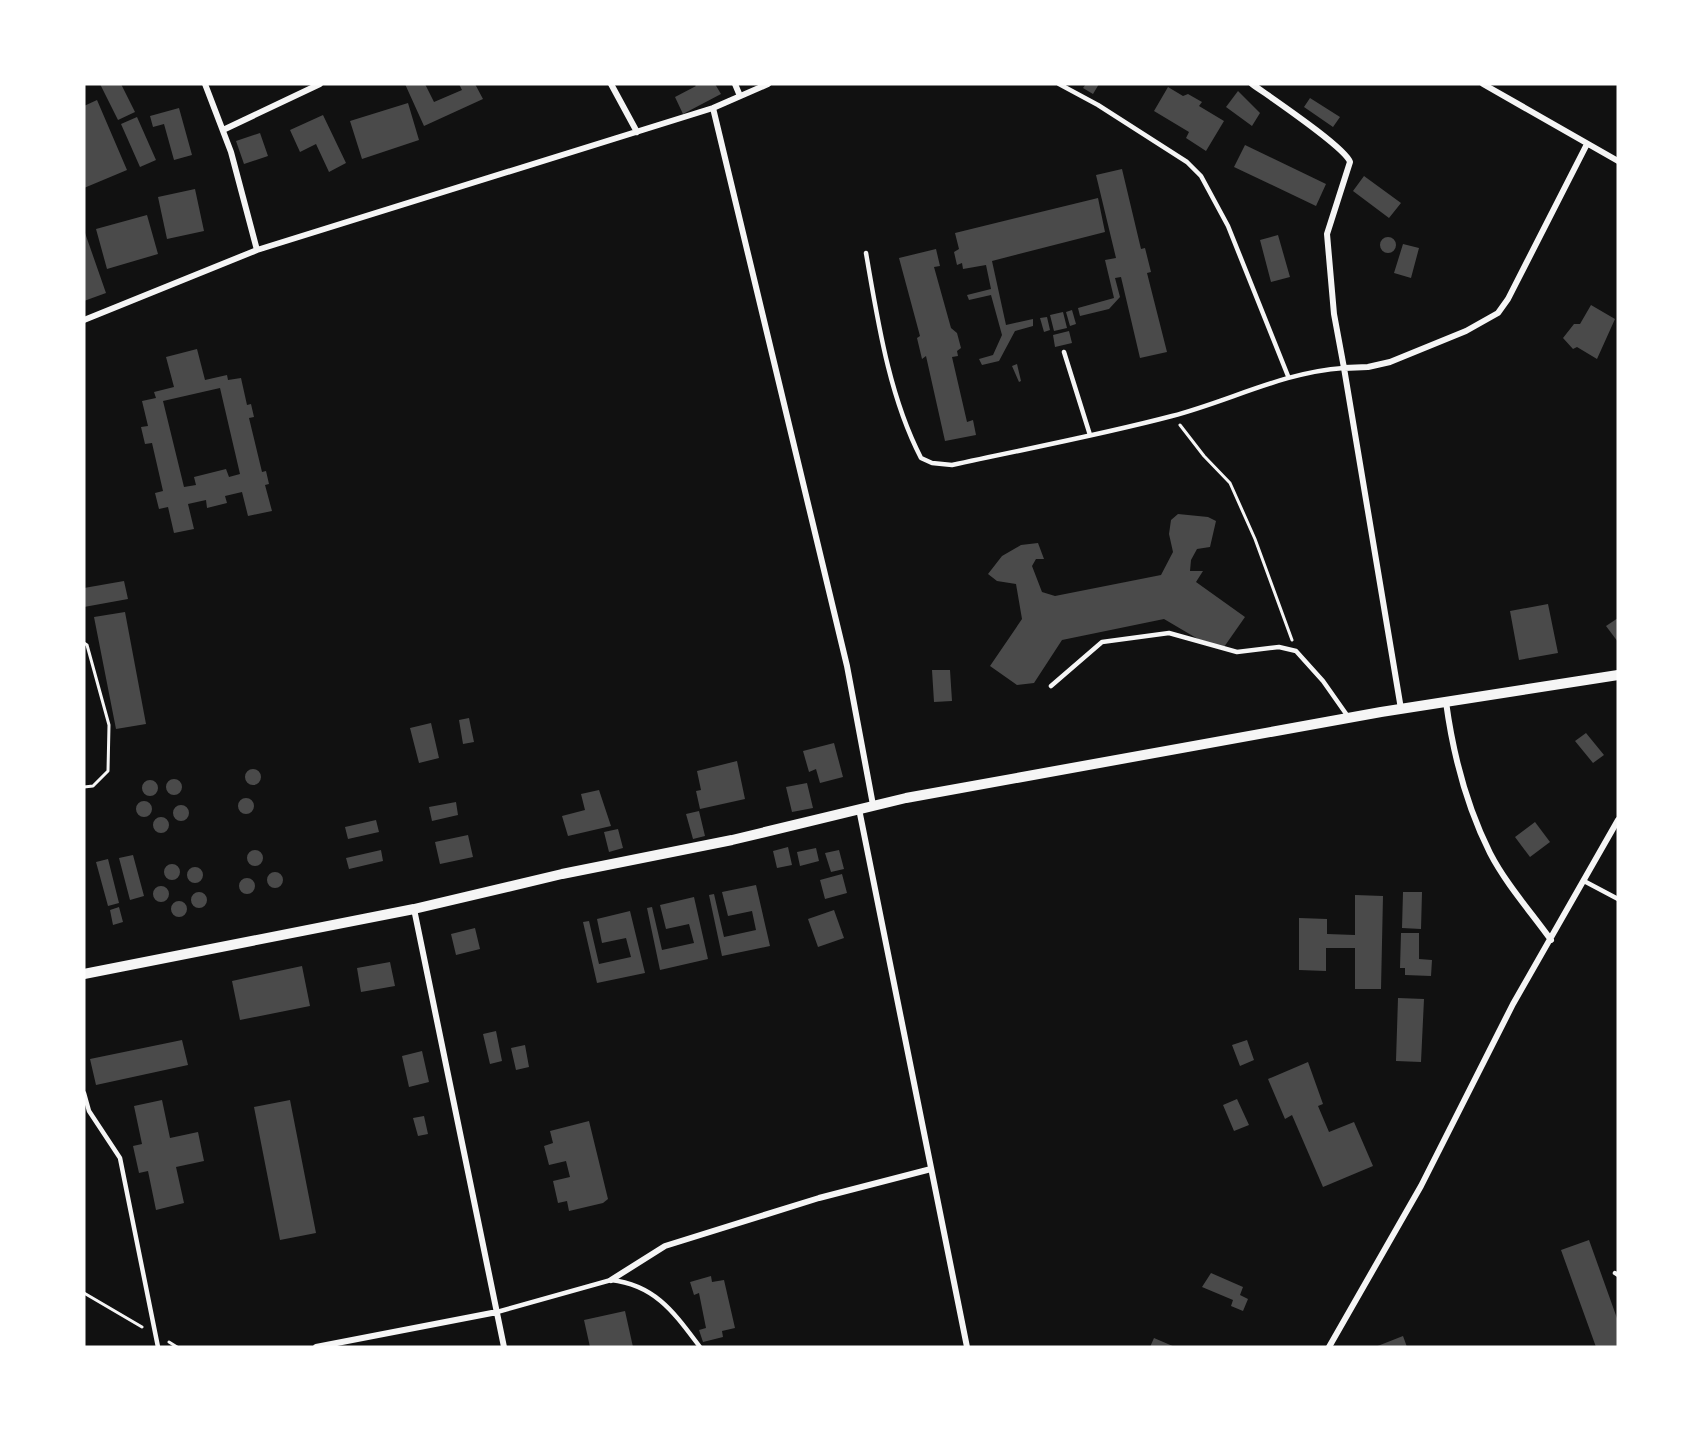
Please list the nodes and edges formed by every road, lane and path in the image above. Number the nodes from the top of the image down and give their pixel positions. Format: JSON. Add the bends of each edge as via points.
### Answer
{"nodes":[{"id":1,"x":205,"y":84,"type":"edge"},
{"id":2,"x":320,"y":84,"type":"edge"},
{"id":3,"x":611,"y":84,"type":"edge"},
{"id":4,"x":735,"y":84,"type":"edge"},
{"id":5,"x":768,"y":84,"type":"edge"},
{"id":6,"x":1059,"y":84,"type":"edge"},
{"id":7,"x":1252,"y":84,"type":"edge"},
{"id":8,"x":1483,"y":84,"type":"edge"},
{"id":9,"x":740,"y":96,"type":"junction"},
{"id":10,"x":713,"y":108,"type":"junction"},
{"id":11,"x":223,"y":130,"type":"junction"},
{"id":12,"x":637,"y":132,"type":"junction"},
{"id":13,"x":1587,"y":144,"type":"junction"},
{"id":14,"x":1618,"y":161,"type":"edge"},
{"id":15,"x":257,"y":250,"type":"junction"},
{"id":16,"x":866,"y":254,"type":"dead end"},
{"id":17,"x":84,"y":320,"type":"edge"},
{"id":18,"x":1064,"y":352,"type":"dead end"},
{"id":19,"x":1344,"y":368,"type":"junction"},
{"id":20,"x":1288,"y":376,"type":"junction"},
{"id":21,"x":1174,"y":416,"type":"junction"},
{"id":22,"x":1090,"y":435,"type":"junction"},
{"id":23,"x":84,"y":643,"type":"edge"},
{"id":24,"x":1296,"y":651,"type":"junction"},
{"id":25,"x":1618,"y":675,"type":"edge"},
{"id":26,"x":1050,"y":686,"type":"dead end"},
{"id":27,"x":1446,"y":702,"type":"junction"},
{"id":28,"x":1401,"y":709,"type":"junction"},
{"id":29,"x":1349,"y":718,"type":"junction"},
{"id":30,"x":84,"y":787,"type":"edge"},
{"id":31,"x":873,"y":805,"type":"junction"},
{"id":32,"x":859,"y":808,"type":"junction"},
{"id":33,"x":1618,"y":820,"type":"edge"},
{"id":34,"x":1584,"y":881,"type":"junction"},
{"id":35,"x":1618,"y":899,"type":"edge"},
{"id":36,"x":414,"y":909,"type":"junction"},
{"id":37,"x":1551,"y":940,"type":"junction"},
{"id":38,"x":84,"y":974,"type":"edge"},
{"id":39,"x":84,"y":1093,"type":"edge"},
{"id":40,"x":931,"y":1170,"type":"junction"},
{"id":41,"x":611,"y":1280,"type":"junction"},
{"id":42,"x":84,"y":1293,"type":"edge"},
{"id":43,"x":497,"y":1312,"type":"junction"},
{"id":44,"x":156,"y":1335,"type":"junction"},
{"id":45,"x":158,"y":1347,"type":"edge"},
{"id":46,"x":177,"y":1347,"type":"edge"},
{"id":47,"x":316,"y":1347,"type":"edge"},
{"id":48,"x":504,"y":1347,"type":"edge"},
{"id":49,"x":700,"y":1347,"type":"edge"},
{"id":50,"x":967,"y":1347,"type":"edge"},
{"id":51,"x":1329,"y":1347,"type":"edge"}],
"edges":[{"from":1,"to":11,"type":"street"},
{"from":2,"to":11,"type":"street"},
{"from":3,"to":12,"type":"street"},
{"from":4,"to":9,"type":"street"},
{"from":5,"to":9,"type":"street"},
{"from":6,"to":20,"type":"lane","via":[[1187,162],[1201,176],[1228,226]]},
{"from":7,"to":19,"type":"street","via":[[1335,143],[1350,162],[1326,242]]},
{"from":8,"to":13,"type":"street"},
{"from":9,"to":10,"type":"street"},
{"from":10,"to":12,"type":"street"},
{"from":10,"to":31,"type":"street","via":[[847,666]]},
{"from":11,"to":15,"type":"street"},
{"from":12,"to":15,"type":"street"},
{"from":13,"to":14,"type":"street"},
{"from":13,"to":19,"type":"street","via":[[1498,313],[1466,331],[1389,362],[1368,368]]},
{"from":15,"to":17,"type":"street"},
{"from":16,"to":22,"type":"lane","via":[[879,328],[921,458],[952,465]]},
{"from":18,"to":22,"type":"lane"},
{"from":19,"to":20,"type":"lane"},
{"from":19,"to":28,"type":"street"},
{"from":20,"to":21,"type":"lane"},
{"from":21,"to":22,"type":"lane"},
{"from":21,"to":24,"type":"path","via":[[1230,483]]},
{"from":23,"to":30,"type":"path","via":[[110,734],[108,771],[93,786]]},
{"from":24,"to":26,"type":"lane","via":[[1279,647],[1237,652],[1169,633],[1102,642]]},
{"from":24,"to":29,"type":"lane"},
{"from":25,"to":27,"type":"street"},
{"from":27,"to":28,"type":"street"},
{"from":27,"to":37,"type":"street","via":[[1452,749],[1490,853]]},
{"from":28,"to":29,"type":"street"},
{"from":29,"to":31,"type":"street"},
{"from":31,"to":32,"type":"street"},
{"from":32,"to":36,"type":"street","via":[[732,840]]},
{"from":32,"to":40,"type":"street"},
{"from":33,"to":34,"type":"street"},
{"from":34,"to":35,"type":"lane"},
{"from":34,"to":37,"type":"street"},
{"from":36,"to":38,"type":"street"},
{"from":36,"to":43,"type":"street"},
{"from":37,"to":51,"type":"street"},
{"from":39,"to":44,"type":"lane","via":[[89,1111],[120,1158]]},
{"from":40,"to":41,"type":"street","via":[[810,1200],[664,1245]]},
{"from":40,"to":50,"type":"street"},
{"from":41,"to":43,"type":"lane"},
{"from":41,"to":49,"type":"lane","via":[[646,1289],[674,1312]]},
{"from":42,"to":44,"type":"path"},
{"from":43,"to":47,"type":"street"},
{"from":43,"to":48,"type":"street"},
{"from":44,"to":45,"type":"lane"},
{"from":44,"to":46,"type":"path"}]}
